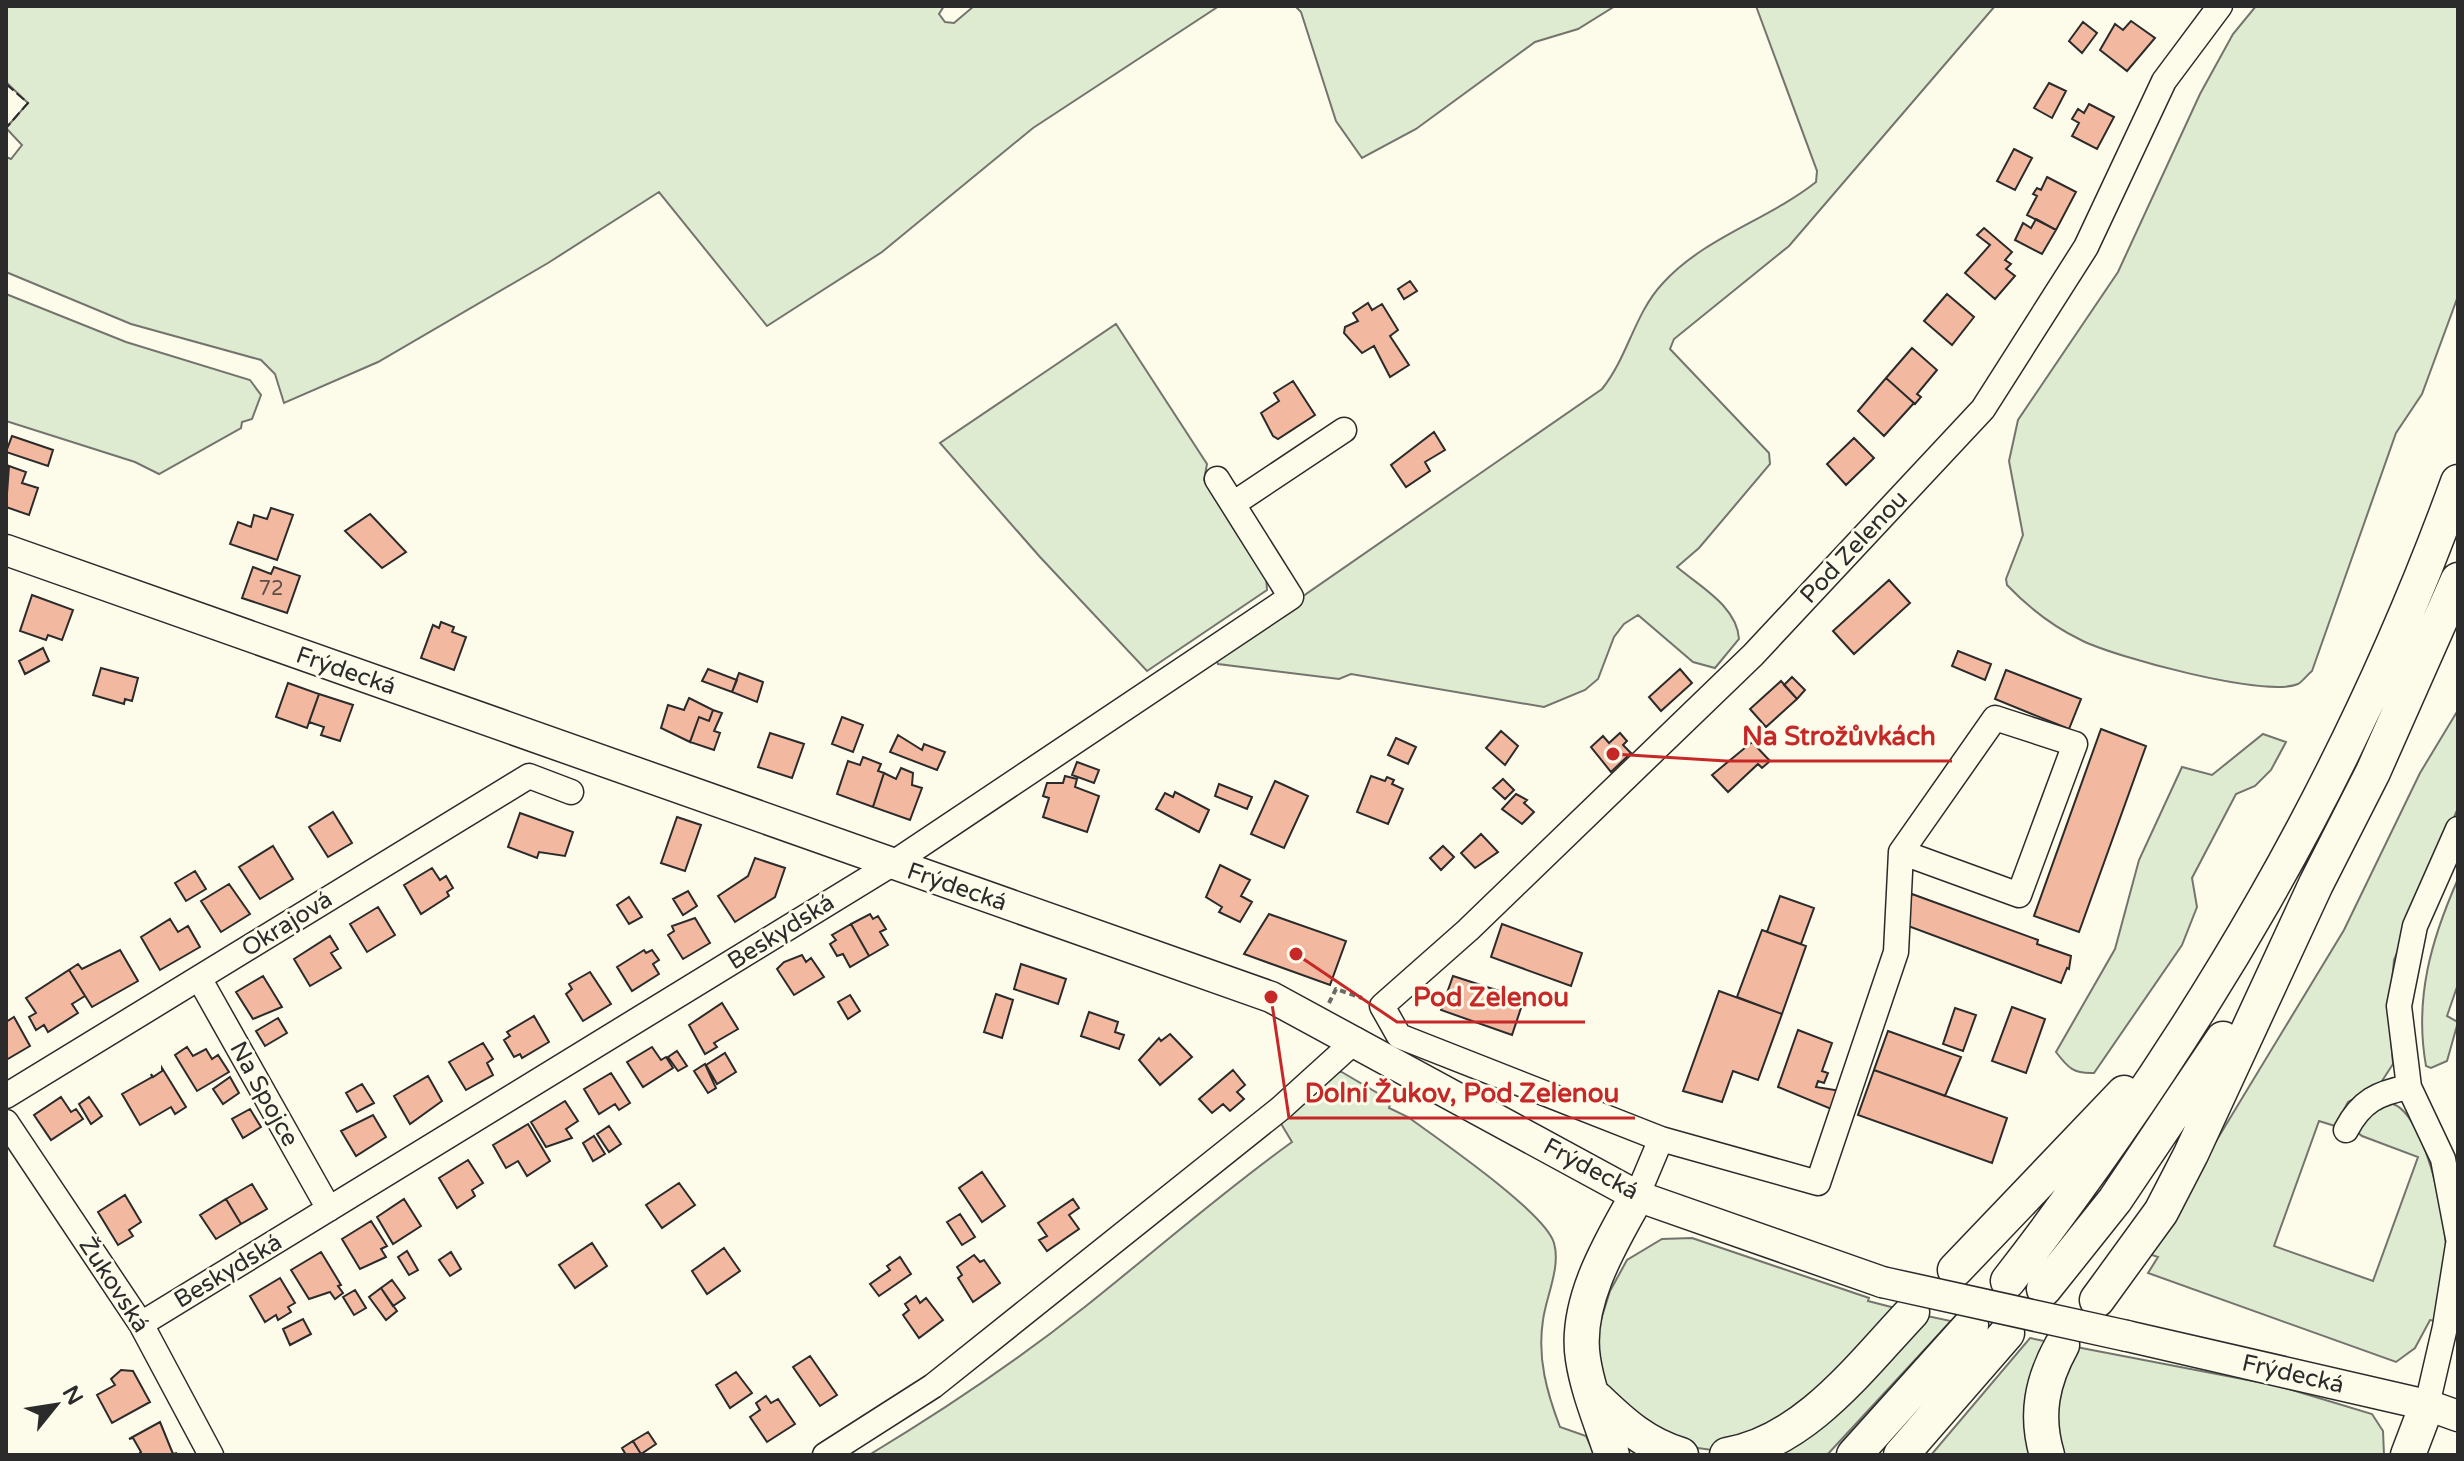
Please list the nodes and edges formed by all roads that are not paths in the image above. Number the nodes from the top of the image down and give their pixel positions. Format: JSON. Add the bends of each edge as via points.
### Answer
{"nodes":[{"id":1,"x":2220,"y":6,"type":"edge"},
{"id":2,"x":1344,"y":430,"type":"dead end"},
{"id":3,"x":1217,"y":479,"type":"dead end"},
{"id":4,"x":2458,"y":482,"type":"edge"},
{"id":5,"x":1233,"y":504,"type":"junction"},
{"id":6,"x":11,"y":556,"type":"edge"},
{"id":7,"x":2458,"y":580,"type":"edge"},
{"id":8,"x":571,"y":792,"type":"dead end"},
{"id":9,"x":2458,"y":829,"type":"edge"},
{"id":10,"x":1901,"y":852,"type":"junction"},
{"id":11,"x":892,"y":864,"type":"junction"},
{"id":12,"x":2316,"y":884,"type":"junction"},
{"id":13,"x":2228,"y":966,"type":"junction"},
{"id":14,"x":199,"y":978,"type":"junction"},
{"id":15,"x":1356,"y":1040,"type":"junction"},
{"id":16,"x":2409,"y":1087,"type":"junction"},
{"id":17,"x":6,"y":1096,"type":"edge"},
{"id":18,"x":6,"y":1122,"type":"edge"},
{"id":19,"x":2346,"y":1130,"type":"dead end"},
{"id":20,"x":1661,"y":1139,"type":"junction"},
{"id":21,"x":2452,"y":1170,"type":"edge"},
{"id":22,"x":1637,"y":1196,"type":"junction"},
{"id":23,"x":329,"y":1209,"type":"junction"},
{"id":24,"x":2457,"y":1231,"type":"edge"},
{"id":25,"x":1955,"y":1270,"type":"dead end"},
{"id":26,"x":2008,"y":1281,"type":"dead end"},
{"id":27,"x":2044,"y":1289,"type":"dead end"},
{"id":28,"x":2097,"y":1300,"type":"dead end"},
{"id":29,"x":1912,"y":1312,"type":"dead end"},
{"id":30,"x":141,"y":1324,"type":"junction"},
{"id":31,"x":1971,"y":1325,"type":"dead end"},
{"id":32,"x":2007,"y":1333,"type":"dead end"},
{"id":33,"x":2062,"y":1345,"type":"dead end"},
{"id":34,"x":1593,"y":1396,"type":"junction"},
{"id":35,"x":2442,"y":1410,"type":"edge"},
{"id":36,"x":211,"y":1455,"type":"edge"},
{"id":37,"x":825,"y":1455,"type":"edge"},
{"id":38,"x":1612,"y":1455,"type":"edge"},
{"id":39,"x":1681,"y":1455,"type":"edge"},
{"id":40,"x":1727,"y":1455,"type":"edge"},
{"id":41,"x":1854,"y":1455,"type":"edge"},
{"id":42,"x":1901,"y":1455,"type":"edge"},
{"id":43,"x":2047,"y":1455,"type":"edge"},
{"id":44,"x":2408,"y":1455,"type":"edge"}],
"edges":[{"from":1,"to":20,"type":"street","name":"Pod Zelenou","via":[[2164,81],[2086,247],[1983,409],[1753,655],[1382,1006],[1399,1036]]},
{"from":2,"to":5,"type":"street"},
{"from":3,"to":5,"type":"street","name":"Beskydská"},
{"from":4,"to":13,"type":"highway","via":[[2350,740]]},
{"from":5,"to":11,"type":"street","name":"Beskydská","via":[[1291,597]]},
{"from":6,"to":11,"type":"main road","name":"Frýdecká"},
{"from":7,"to":12,"type":"highway","via":[[2380,758]]},
{"from":8,"to":14,"type":"street","name":"Okrajová","via":[[529,776]]},
{"from":9,"to":16,"type":"street","via":[[2415,926],[2399,1006]]},
{"from":10,"to":10,"type":"street","via":[[2019,895],[2075,744],[1995,718]]},
{"from":10,"to":20,"type":"street","via":[[1896,952],[1818,1183]]},
{"from":11,"to":15,"type":"main road","name":"Frýdecká","via":[[1271,997]]},
{"from":11,"to":23,"type":"street","name":"Beskydská"},
{"from":12,"to":27,"type":"highway","via":[[2186,1098]]},
{"from":12,"to":28,"type":"highway","via":[[2161,1212]]},
{"from":13,"to":25,"type":"highway","via":[[2094,1128]]},
{"from":13,"to":26,"type":"highway","via":[[2106,1153]]},
{"from":14,"to":17,"type":"street","name":"Okrajová"},
{"from":14,"to":23,"type":"street","name":"Na Spojce"},
{"from":15,"to":22,"type":"main road","name":"Frýdecká"},
{"from":15,"to":37,"type":"street","via":[[1281,1108],[933,1386]]},
{"from":16,"to":19,"type":"street","via":[[2371,1097]]},
{"from":16,"to":21,"type":"street"},
{"from":18,"to":30,"type":"street","name":"Žukovská"},
{"from":20,"to":22,"type":"street"},
{"from":21,"to":24,"type":"street"},
{"from":22,"to":34,"type":"highway","via":[[1612,1240],[1584,1317],[1582,1357]]},
{"from":22,"to":35,"type":"main road","name":"Frýdecká","bridge":true,"via":[[1882,1282]]},
{"from":23,"to":30,"type":"street","name":"Beskydská"},
{"from":24,"to":35,"type":"street","via":[[2441,1346]]},
{"from":29,"to":40,"type":"highway","via":[[1824,1402],[1791,1428]]},
{"from":30,"to":36,"type":"street","name":"Žukovská"},
{"from":31,"to":41,"type":"highway"},
{"from":32,"to":42,"type":"highway"},
{"from":33,"to":43,"type":"highway","via":[[2040,1408]]},
{"from":34,"to":38,"type":"highway"},
{"from":34,"to":39,"type":"highway","via":[[1633,1434]]},
{"from":35,"to":44,"type":"highway"}]}
